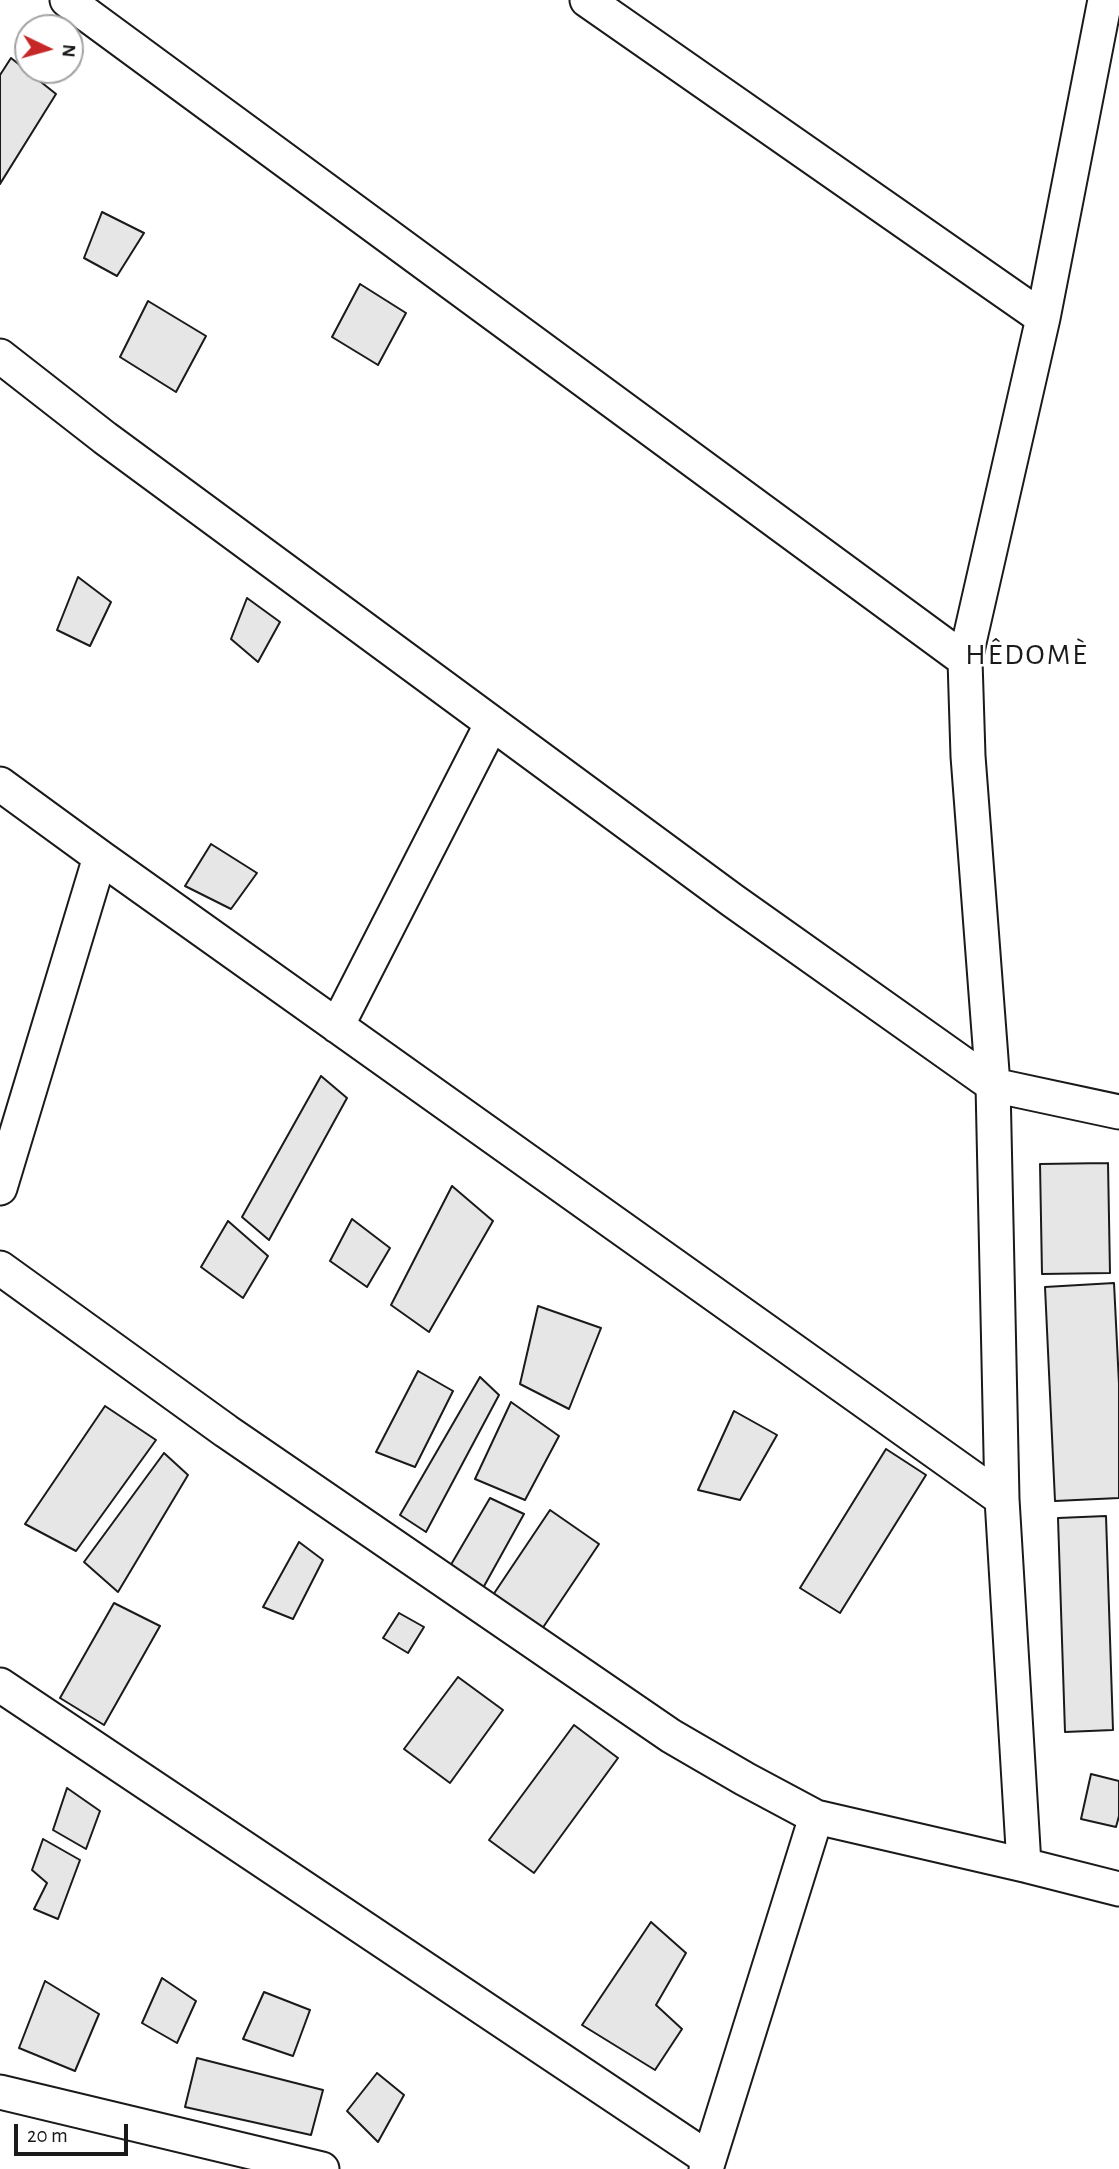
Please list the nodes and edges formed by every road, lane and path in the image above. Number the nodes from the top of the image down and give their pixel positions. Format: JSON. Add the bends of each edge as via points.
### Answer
{"nodes":[{"id":1,"x":67,"y":0,"type":"edge"},
{"id":2,"x":587,"y":0,"type":"edge"},
{"id":3,"x":1094,"y":6,"type":"edge"},
{"id":4,"x":1043,"y":318,"type":"junction"},
{"id":5,"x":0,"y":356,"type":"edge"},
{"id":6,"x":965,"y":660,"type":"junction"},
{"id":7,"x":492,"y":723,"type":"junction"},
{"id":8,"x":0,"y":783,"type":"edge"},
{"id":9,"x":100,"y":857,"type":"junction"},
{"id":10,"x":338,"y":1026,"type":"junction"},
{"id":11,"x":993,"y":1085,"type":"junction"},
{"id":12,"x":1119,"y":1112,"type":"edge"},
{"id":13,"x":0,"y":1188,"type":"edge"},
{"id":14,"x":0,"y":1268,"type":"edge"},
{"id":15,"x":1002,"y":1499,"type":"junction"},
{"id":16,"x":0,"y":1685,"type":"edge"},
{"id":17,"x":816,"y":1817,"type":"junction"},
{"id":18,"x":1024,"y":1864,"type":"junction"},
{"id":19,"x":1119,"y":1889,"type":"edge"},
{"id":20,"x":0,"y":2092,"type":"edge"},
{"id":21,"x":707,"y":2164,"type":"edge"},
{"id":22,"x":321,"y":2169,"type":"edge"}],
"edges":[{"from":1,"to":6,"type":"street"},
{"from":2,"to":4,"type":"street"},
{"from":3,"to":4,"type":"street"},
{"from":4,"to":6,"type":"street"},
{"from":5,"to":7,"type":"street"},
{"from":6,"to":11,"type":"street"},
{"from":7,"to":10,"type":"street"},
{"from":7,"to":11,"type":"street"},
{"from":8,"to":9,"type":"street"},
{"from":9,"to":10,"type":"street"},
{"from":9,"to":13,"type":"street"},
{"from":10,"to":15,"type":"street"},
{"from":11,"to":12,"type":"street"},
{"from":11,"to":15,"type":"street"},
{"from":14,"to":17,"type":"street","via":[[226,1431],[671,1735]]},
{"from":15,"to":18,"type":"street"},
{"from":16,"to":21,"type":"street"},
{"from":17,"to":18,"type":"street"},
{"from":17,"to":21,"type":"street"},
{"from":18,"to":19,"type":"street"},
{"from":20,"to":22,"type":"street"}]}
